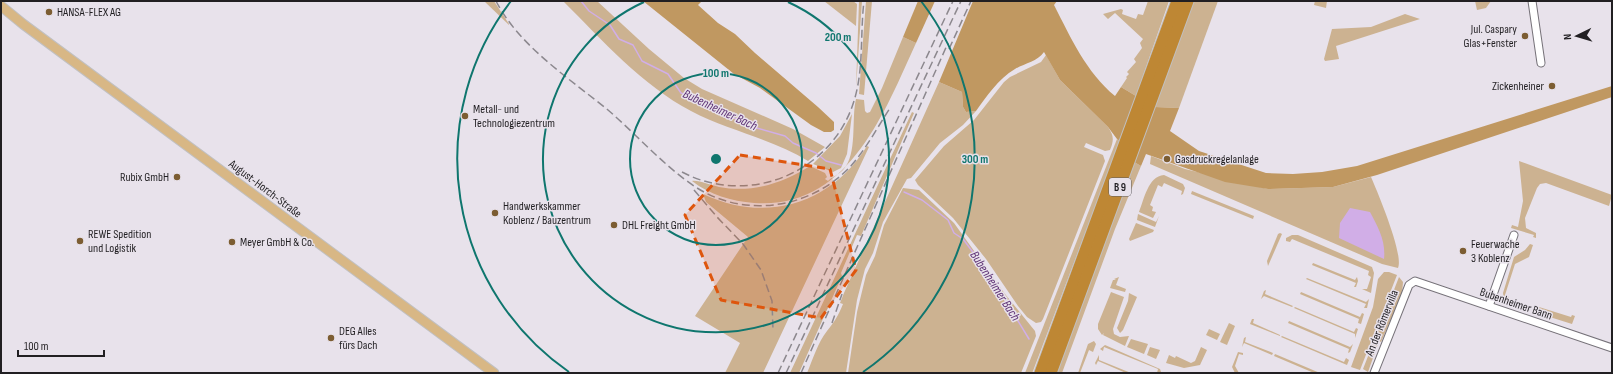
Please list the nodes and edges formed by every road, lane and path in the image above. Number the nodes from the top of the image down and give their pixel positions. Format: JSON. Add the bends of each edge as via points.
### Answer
{"nodes":[{"id":1,"x":2,"y":1,"type":"edge"},
{"id":2,"x":1177,"y":1,"type":"edge"},
{"id":3,"x":1188,"y":1,"type":"edge"},
{"id":4,"x":1532,"y":1,"type":"edge"},
{"id":5,"x":1,"y":6,"type":"edge"},
{"id":6,"x":1,"y":11,"type":"edge"},
{"id":7,"x":22,"y":24,"type":"junction"},
{"id":8,"x":1541,"y":63,"type":"dead end"},
{"id":9,"x":1514,"y":235,"type":"dead end"},
{"id":10,"x":1412,"y":282,"type":"joint"},
{"id":11,"x":1489,"y":306,"type":"junction"},
{"id":12,"x":1612,"y":348,"type":"edge"},
{"id":13,"x":494,"y":373,"type":"edge"},
{"id":14,"x":1040,"y":373,"type":"edge"},
{"id":15,"x":1051,"y":373,"type":"edge"},
{"id":16,"x":1374,"y":373,"type":"edge"}],
"edges":[{"from":1,"to":7,"type":"main road"},
{"from":2,"to":14,"type":"highway","number":"B 9"},
{"from":3,"to":15,"type":"highway","number":"B 9"},
{"from":4,"to":8,"type":"street"},
{"from":5,"to":7,"type":"main road","name":"August-Horch-Straße"},
{"from":6,"to":7,"type":"main road","name":"August-Horch-Straße"},
{"from":7,"to":13,"type":"main road","name":"August-Horch-Straße"},
{"from":9,"to":11,"type":"street"},
{"from":10,"to":11,"type":"street","name":"Bubenheimer Bann","via":[[1417,281]]},
{"from":10,"to":16,"type":"street","name":"An der Römervilla"},
{"from":11,"to":12,"type":"street","name":"Bubenheimer Bann"}]}
